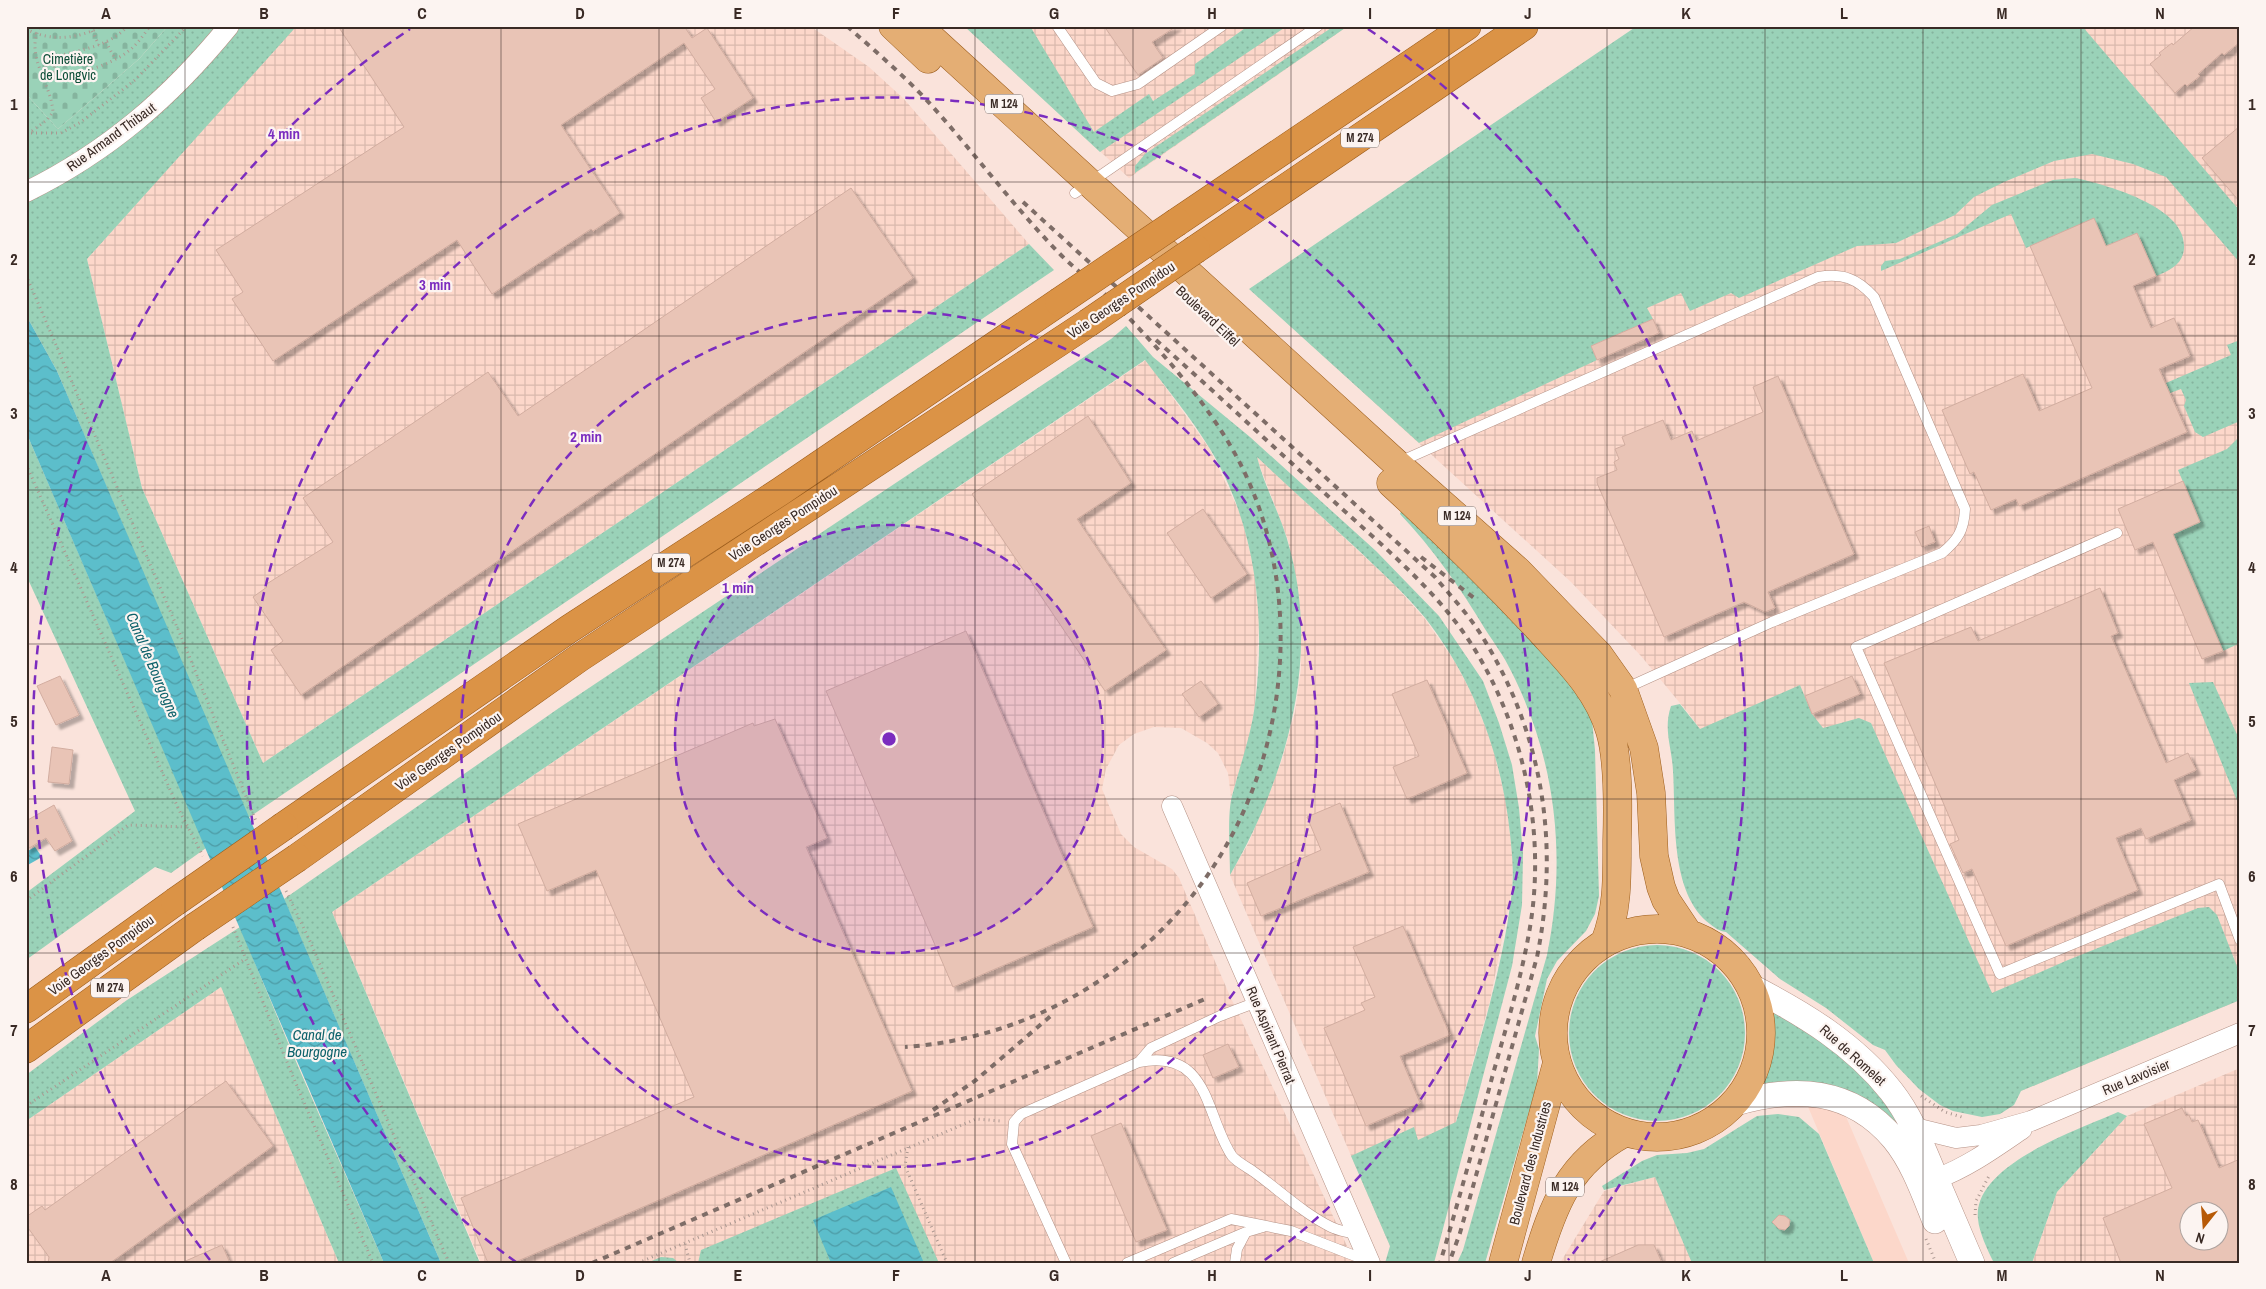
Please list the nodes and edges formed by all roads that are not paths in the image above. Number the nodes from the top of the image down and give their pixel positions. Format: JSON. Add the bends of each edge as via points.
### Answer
{"nodes":[{"id":1,"x":229,"y":26,"type":"edge"},
{"id":2,"x":892,"y":26,"type":"edge"},
{"id":3,"x":918,"y":26,"type":"edge"},
{"id":4,"x":1057,"y":26,"type":"edge"},
{"id":5,"x":1222,"y":26,"type":"edge"},
{"id":6,"x":1318,"y":26,"type":"edge"},
{"id":7,"x":1467,"y":26,"type":"edge"},
{"id":8,"x":1524,"y":26,"type":"edge"},
{"id":9,"x":1082,"y":188,"type":"junction"},
{"id":10,"x":26,"y":192,"type":"edge"},
{"id":11,"x":1396,"y":463,"type":"junction"},
{"id":12,"x":2117,"y":533,"type":"dead end"},
{"id":13,"x":1606,"y":696,"type":"junction"},
{"id":14,"x":1172,"y":806,"type":"dead end"},
{"id":15,"x":1688,"y":933,"type":"junction"},
{"id":16,"x":2240,"y":940,"type":"edge"},
{"id":17,"x":1605,"y":942,"type":"junction"},
{"id":18,"x":1752,"y":988,"type":"junction"},
{"id":19,"x":1257,"y":1002,"type":"junction"},
{"id":20,"x":26,"y":1009,"type":"edge"},
{"id":21,"x":2240,"y":1033,"type":"edge"},
{"id":22,"x":26,"y":1049,"type":"edge"},
{"id":23,"x":1139,"y":1062,"type":"junction"},
{"id":24,"x":1557,"y":1063,"type":"junction"},
{"id":25,"x":1736,"y":1103,"type":"junction"},
{"id":26,"x":2031,"y":1122,"type":"junction"},
{"id":27,"x":1624,"y":1133,"type":"junction"},
{"id":28,"x":1904,"y":1134,"type":"junction"},
{"id":29,"x":1936,"y":1179,"type":"junction"},
{"id":30,"x":1267,"y":1226,"type":"junction"},
{"id":31,"x":1246,"y":1232,"type":"junction"},
{"id":32,"x":1358,"y":1235,"type":"junction"},
{"id":33,"x":1369,"y":1262,"type":"edge"},
{"id":34,"x":1066,"y":1263,"type":"edge"},
{"id":35,"x":1127,"y":1263,"type":"edge"},
{"id":36,"x":1173,"y":1263,"type":"edge"},
{"id":37,"x":1235,"y":1263,"type":"edge"},
{"id":38,"x":1503,"y":1263,"type":"edge"},
{"id":39,"x":1536,"y":1263,"type":"edge"},
{"id":40,"x":1954,"y":1263,"type":"edge"},
{"id":41,"x":1972,"y":1263,"type":"edge"}],
"edges":[{"from":1,"to":10,"type":"street","name":"Rue Armand Thibaut","via":[[180,84],[135,123],[80,162]]},
{"from":2,"to":9,"type":"main road","name":"Boulevard Eiffel","number":"M 124"},
{"from":3,"to":9,"type":"main road","name":"Boulevard Eiffel","number":"M 124"},
{"from":4,"to":5,"type":"lane","via":[[1096,83],[1112,91],[1138,84]]},
{"from":6,"to":9,"type":"lane"},
{"from":7,"to":20,"type":"highway","name":"Voie Georges Pompidou","number":"M 274","bridge":true,"via":[[781,491],[272,828]]},
{"from":8,"to":22,"type":"highway","name":"Voie Georges Pompidou","number":"M 274","bridge":true,"via":[[1088,322],[579,658]]},
{"from":9,"to":11,"type":"main road","number":"M 124"},
{"from":9,"to":13,"type":"main road","name":"Boulevard Eiffel","number":"M 124","via":[[1457,544]]},
{"from":11,"to":13,"type":"main road","number":"M 124","via":[[1518,571],[1600,655]]},
{"from":11,"to":13,"type":"lane","via":[[1818,277],[1850,277],[1874,296],[1965,509],[1964,526],[1956,542],[1942,553],[1772,622]]},
{"from":12,"to":16,"type":"lane","via":[[1856,647],[2000,974],[2220,884]]},
{"from":13,"to":15,"type":"main road","number":"M 124","via":[[1644,748],[1651,794],[1654,856],[1660,886]]},
{"from":13,"to":17,"type":"main road","number":"M 124","via":[[1616,782],[1617,881],[1612,925]]},
{"from":14,"to":19,"type":"street","name":"Rue Aspirant Pierrat"},
{"from":15,"to":17,"type":"main road","via":[[1646,929]]},
{"from":15,"to":18,"type":"main road","via":[[1714,945],[1736,964]]},
{"from":17,"to":24,"type":"main road","via":[[1578,964],[1560,994],[1552,1028]]},
{"from":18,"to":25,"type":"main road","via":[[1761,1017],[1761,1048],[1753,1077]]},
{"from":18,"to":28,"type":"street","name":"Rue de Romelet","via":[[1810,1018],[1876,1073],[1892,1091]]},
{"from":19,"to":23,"type":"lane","via":[[1151,1048]]},
{"from":19,"to":32,"type":"street","name":"Rue Aspirant Pierrat"},
{"from":21,"to":26,"type":"street","name":"Rue Lavoisier"},
{"from":23,"to":32,"type":"lane","via":[[1171,1062],[1190,1072],[1200,1082],[1233,1157],[1332,1228]]},
{"from":23,"to":34,"type":"lane","via":[[1021,1114],[1014,1122],[1012,1144]]},
{"from":24,"to":27,"type":"main road","via":[[1571,1093],[1595,1117]]},
{"from":24,"to":38,"type":"main road","name":"Boulevard des Industries","number":"M 124"},
{"from":25,"to":27,"type":"main road","via":[[1718,1119],[1696,1131],[1673,1137]]},
{"from":25,"to":28,"type":"street","name":"Rue de Romelet","via":[[1780,1093],[1820,1094]]},
{"from":26,"to":28,"type":"street","name":"Rue Lavoisier","via":[[1956,1138]]},
{"from":26,"to":29,"type":"street","name":"Rue Lavoisier","via":[[1978,1160]]},
{"from":27,"to":39,"type":"main road","number":"M 124","via":[[1591,1155],[1570,1179],[1548,1222]]},
{"from":28,"to":29,"type":"street","name":"Rue de Romelet"},
{"from":28,"to":40,"type":"street","name":"Rue de Romelet","via":[[1911,1166]]},
{"from":29,"to":41,"type":"street","name":"Rue de Romelet"},
{"from":30,"to":31,"type":"lane"},
{"from":30,"to":33,"type":"lane","via":[[1291,1231]]},
{"from":30,"to":35,"type":"lane","via":[[1231,1219]]},
{"from":31,"to":36,"type":"lane"},
{"from":31,"to":37,"type":"lane","via":[[1237,1249]]},
{"from":32,"to":33,"type":"street","name":"Rue Aspirant Pierrat"}]}
